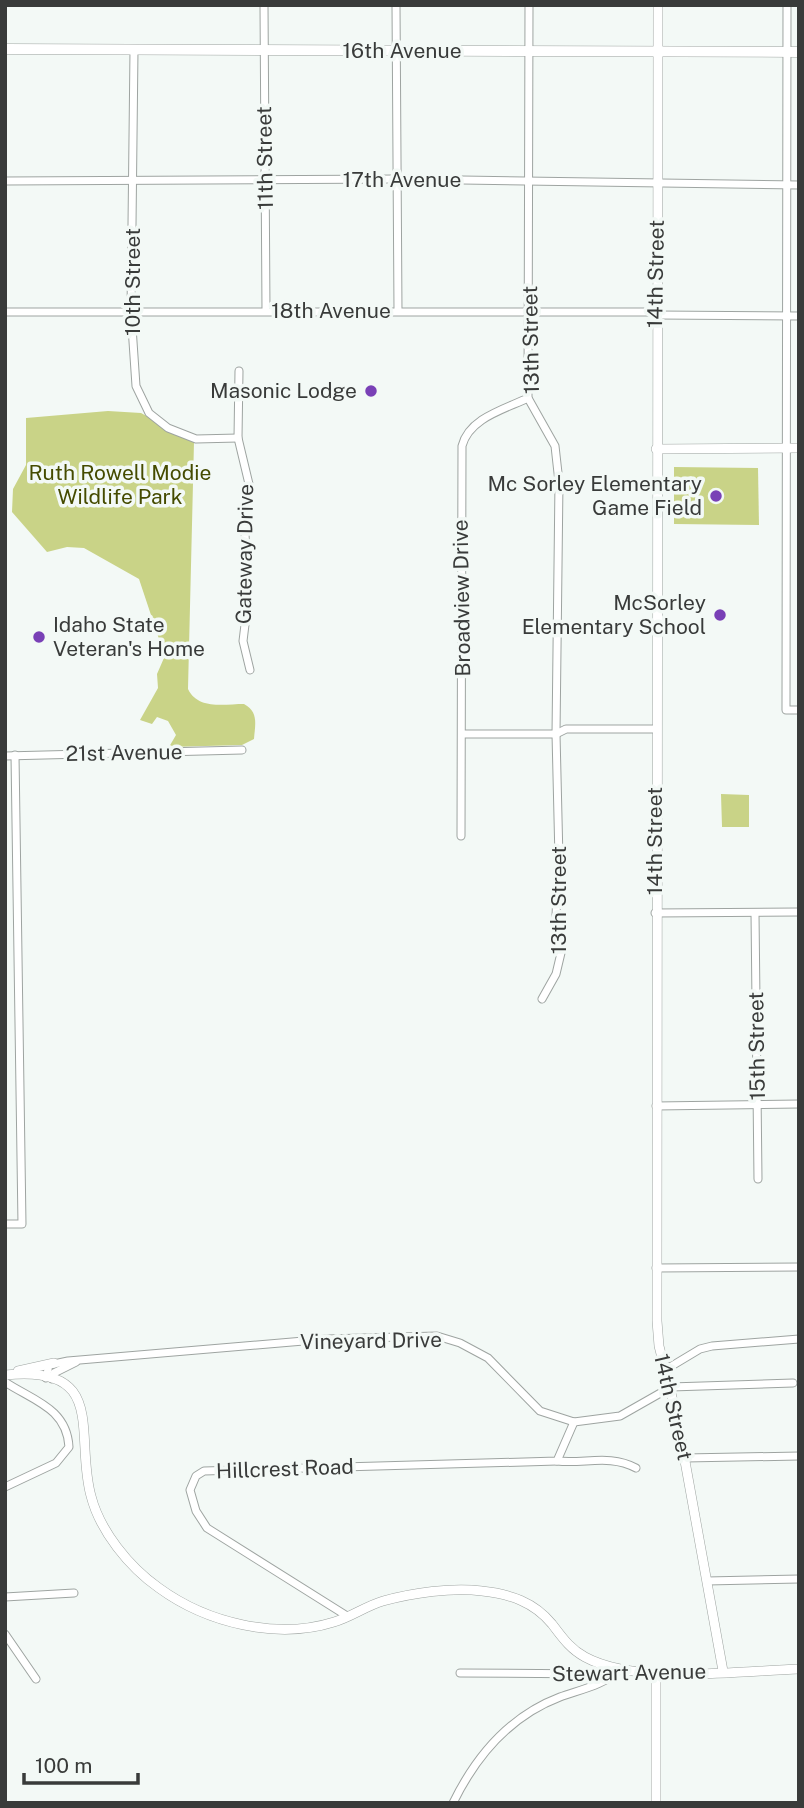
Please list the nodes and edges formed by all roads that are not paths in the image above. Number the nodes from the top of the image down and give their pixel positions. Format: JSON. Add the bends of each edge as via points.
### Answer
{"nodes":[{"id":1,"x":264,"y":5,"type":"edge"},
{"id":2,"x":396,"y":5,"type":"edge"},
{"id":3,"x":529,"y":5,"type":"edge"},
{"id":4,"x":658,"y":5,"type":"edge"},
{"id":5,"x":787,"y":5,"type":"edge"},
{"id":6,"x":5,"y":49,"type":"edge"},
{"id":7,"x":134,"y":50,"type":"junction"},
{"id":8,"x":264,"y":50,"type":"junction"},
{"id":9,"x":395,"y":51,"type":"junction"},
{"id":10,"x":530,"y":51,"type":"junction"},
{"id":11,"x":658,"y":51,"type":"junction"},
{"id":12,"x":787,"y":52,"type":"junction"},
{"id":13,"x":799,"y":52,"type":"edge"},
{"id":14,"x":398,"y":179,"type":"junction"},
{"id":15,"x":134,"y":180,"type":"junction"},
{"id":16,"x":5,"y":181,"type":"edge"},
{"id":17,"x":266,"y":181,"type":"junction"},
{"id":18,"x":528,"y":181,"type":"junction"},
{"id":19,"x":657,"y":182,"type":"junction"},
{"id":20,"x":789,"y":184,"type":"junction"},
{"id":21,"x":799,"y":185,"type":"edge"},
{"id":22,"x":265,"y":311,"type":"junction"},
{"id":23,"x":398,"y":311,"type":"junction"},
{"id":24,"x":5,"y":312,"type":"edge"},
{"id":25,"x":131,"y":312,"type":"junction"},
{"id":26,"x":529,"y":312,"type":"junction"},
{"id":27,"x":656,"y":313,"type":"junction"},
{"id":28,"x":786,"y":316,"type":"junction"},
{"id":29,"x":799,"y":316,"type":"edge"},
{"id":30,"x":239,"y":371,"type":"dead end"},
{"id":31,"x":528,"y":398,"type":"junction"},
{"id":32,"x":238,"y":438,"type":"junction"},
{"id":33,"x":785,"y":448,"type":"junction"},
{"id":34,"x":799,"y":448,"type":"edge"},
{"id":35,"x":656,"y":449,"type":"junction"},
{"id":36,"x":250,"y":670,"type":"dead end"},
{"id":37,"x":799,"y":710,"type":"edge"},
{"id":38,"x":656,"y":729,"type":"junction"},
{"id":39,"x":463,"y":734,"type":"junction"},
{"id":40,"x":556,"y":734,"type":"junction"},
{"id":41,"x":242,"y":750,"type":"dead end"},
{"id":42,"x":15,"y":755,"type":"junction"},
{"id":43,"x":5,"y":756,"type":"edge"},
{"id":44,"x":461,"y":836,"type":"dead end"},
{"id":45,"x":799,"y":912,"type":"edge"},
{"id":46,"x":655,"y":913,"type":"junction"},
{"id":47,"x":755,"y":913,"type":"junction"},
{"id":48,"x":542,"y":999,"type":"dead end"},
{"id":49,"x":757,"y":1104,"type":"junction"},
{"id":50,"x":799,"y":1104,"type":"edge"},
{"id":51,"x":656,"y":1106,"type":"junction"},
{"id":52,"x":758,"y":1179,"type":"dead end"},
{"id":53,"x":5,"y":1224,"type":"edge"},
{"id":54,"x":799,"y":1267,"type":"edge"},
{"id":55,"x":656,"y":1268,"type":"junction"},
{"id":56,"x":799,"y":1339,"type":"edge"},
{"id":57,"x":76,"y":1362,"type":"junction"},
{"id":58,"x":54,"y":1363,"type":"junction"},
{"id":59,"x":665,"y":1370,"type":"junction"},
{"id":60,"x":5,"y":1375,"type":"edge"},
{"id":61,"x":49,"y":1379,"type":"junction"},
{"id":62,"x":5,"y":1382,"type":"edge"},
{"id":63,"x":793,"y":1383,"type":"dead end"},
{"id":64,"x":671,"y":1387,"type":"junction"},
{"id":65,"x":574,"y":1422,"type":"junction"},
{"id":66,"x":799,"y":1456,"type":"edge"},
{"id":67,"x":685,"y":1458,"type":"junction"},
{"id":68,"x":557,"y":1461,"type":"junction"},
{"id":69,"x":636,"y":1468,"type":"dead end"},
{"id":70,"x":5,"y":1487,"type":"edge"},
{"id":71,"x":799,"y":1579,"type":"edge"},
{"id":72,"x":707,"y":1581,"type":"junction"},
{"id":73,"x":74,"y":1593,"type":"dead end"},
{"id":74,"x":5,"y":1597,"type":"edge"},
{"id":75,"x":347,"y":1616,"type":"junction"},
{"id":76,"x":5,"y":1634,"type":"edge"},
{"id":77,"x":619,"y":1670,"type":"junction"},
{"id":78,"x":799,"y":1670,"type":"edge"},
{"id":79,"x":723,"y":1671,"type":"junction"},
{"id":80,"x":460,"y":1673,"type":"dead end"},
{"id":81,"x":656,"y":1674,"type":"junction"},
{"id":82,"x":36,"y":1679,"type":"dead end"},
{"id":83,"x":453,"y":1803,"type":"edge"},
{"id":84,"x":656,"y":1803,"type":"edge"}],
"edges":[{"from":1,"to":8,"type":"street","name":"11th Street"},
{"from":2,"to":9,"type":"street"},
{"from":3,"to":10,"type":"street","name":"13th Street"},
{"from":4,"to":11,"type":"street","name":"14th Street"},
{"from":5,"to":12,"type":"street"},
{"from":6,"to":7,"type":"main road","name":"16th Avenue"},
{"from":7,"to":8,"type":"main road","name":"16th Avenue"},
{"from":7,"to":15,"type":"street","name":"10th Street"},
{"from":8,"to":9,"type":"main road","name":"16th Avenue"},
{"from":8,"to":17,"type":"street","name":"11th Street"},
{"from":9,"to":10,"type":"main road","name":"16th Avenue"},
{"from":9,"to":14,"type":"street"},
{"from":10,"to":11,"type":"main road","name":"16th Avenue"},
{"from":10,"to":18,"type":"street","name":"13th Street"},
{"from":11,"to":12,"type":"main road","name":"16th Avenue"},
{"from":11,"to":19,"type":"street","name":"14th Street"},
{"from":12,"to":13,"type":"main road","name":"16th Avenue"},
{"from":12,"to":20,"type":"street"},
{"from":14,"to":17,"type":"street","name":"17th Avenue"},
{"from":14,"to":18,"type":"street","name":"17th Avenue"},
{"from":14,"to":23,"type":"street"},
{"from":15,"to":16,"type":"street","name":"17th Avenue"},
{"from":15,"to":17,"type":"street","name":"17th Avenue"},
{"from":15,"to":25,"type":"street","name":"10th Street"},
{"from":17,"to":22,"type":"street","name":"11th Street"},
{"from":18,"to":19,"type":"street","name":"17th Avenue"},
{"from":18,"to":26,"type":"street","name":"13th Street"},
{"from":19,"to":20,"type":"street","name":"17th Avenue"},
{"from":19,"to":27,"type":"street","name":"14th Street"},
{"from":20,"to":21,"type":"street","name":"17th Avenue"},
{"from":20,"to":28,"type":"street"},
{"from":22,"to":23,"type":"street","name":"18th Avenue"},
{"from":22,"to":25,"type":"street","name":"18th Avenue"},
{"from":23,"to":26,"type":"street","name":"18th Avenue"},
{"from":24,"to":25,"type":"street","name":"18th Avenue"},
{"from":25,"to":32,"type":"street","name":"10th Street","via":[[136,386],[149,413],[190,438]]},
{"from":26,"to":27,"type":"street","name":"18th Avenue"},
{"from":26,"to":31,"type":"street","name":"13th Street"},
{"from":27,"to":28,"type":"street","name":"18th Avenue"},
{"from":27,"to":35,"type":"street","name":"14th Street"},
{"from":28,"to":29,"type":"street","name":"18th Avenue"},
{"from":28,"to":33,"type":"street"},
{"from":30,"to":32,"type":"street","name":"Gateway Drive"},
{"from":31,"to":39,"type":"street","name":"Broadview Drive","via":[[476,424],[462,446]]},
{"from":31,"to":40,"type":"street","name":"13th Street","via":[[551,436],[559,465]]},
{"from":32,"to":36,"type":"street","name":"Gateway Drive","via":[[249,484],[243,641]]},
{"from":33,"to":34,"type":"street"},
{"from":33,"to":35,"type":"street"},
{"from":33,"to":37,"type":"street","via":[[791,580],[786,710]]},
{"from":35,"to":38,"type":"street","name":"14th Street"},
{"from":38,"to":40,"type":"street","via":[[566,729]]},
{"from":38,"to":46,"type":"street","name":"14th Street"},
{"from":39,"to":40,"type":"street"},
{"from":39,"to":44,"type":"street","name":"Broadview Drive"},
{"from":40,"to":48,"type":"street","name":"13th Street","via":[[556,915],[561,953]]},
{"from":41,"to":42,"type":"street","name":"21st Avenue"},
{"from":42,"to":43,"type":"street","name":"21st Avenue"},
{"from":42,"to":53,"type":"street","via":[[22,1224]]},
{"from":45,"to":47,"type":"street"},
{"from":46,"to":47,"type":"street"},
{"from":46,"to":51,"type":"street","name":"14th Street"},
{"from":47,"to":49,"type":"street","name":"15th Street"},
{"from":49,"to":50,"type":"street"},
{"from":49,"to":51,"type":"street"},
{"from":49,"to":52,"type":"street","name":"15th Street"},
{"from":51,"to":55,"type":"street","name":"14th Street"},
{"from":54,"to":55,"type":"street"},
{"from":55,"to":59,"type":"street","name":"14th Street","via":[[659,1346]]},
{"from":56,"to":59,"type":"street","via":[[712,1346]]},
{"from":57,"to":58,"type":"street","name":"Vineyard Drive"},
{"from":57,"to":61,"type":"street"},
{"from":57,"to":65,"type":"street","name":"Vineyard Drive","via":[[327,1339],[437,1336],[488,1359],[540,1411]]},
{"from":58,"to":60,"type":"street"},
{"from":58,"to":61,"type":"street","via":[[48,1367]]},
{"from":59,"to":64,"type":"street","name":"14th Street"},
{"from":60,"to":61,"type":"street"},
{"from":61,"to":75,"type":"street","via":[[73,1392],[82,1407],[85,1470],[100,1521],[122,1552],[156,1586],[196,1608],[255,1628],[317,1626]]},
{"from":62,"to":70,"type":"street","via":[[53,1412],[67,1430],[69,1447],[56,1463]]},
{"from":63,"to":64,"type":"street"},
{"from":64,"to":65,"type":"street","name":"Vineyard Drive","via":[[620,1416]]},
{"from":64,"to":67,"type":"street","name":"14th Street"},
{"from":65,"to":68,"type":"street"},
{"from":66,"to":67,"type":"street"},
{"from":67,"to":72,"type":"street","name":"14th Street"},
{"from":68,"to":69,"type":"street","via":[[578,1464],[616,1459]]},
{"from":68,"to":75,"type":"street","name":"Hillcrest Road","via":[[205,1471],[196,1476],[191,1482],[191,1501],[207,1528]]},
{"from":71,"to":72,"type":"street"},
{"from":72,"to":79,"type":"street","name":"14th Street"},
{"from":73,"to":74,"type":"street"},
{"from":75,"to":77,"type":"street","via":[[382,1601],[414,1595],[462,1590],[498,1593],[529,1603],[571,1648]]},
{"from":76,"to":82,"type":"street"},
{"from":77,"to":80,"type":"street","name":"Stewart Avenue","via":[[599,1674]]},
{"from":77,"to":81,"type":"street","name":"Stewart Avenue"},
{"from":77,"to":83,"type":"street","via":[[544,1703],[511,1724],[478,1762]]},
{"from":78,"to":79,"type":"street","name":"Stewart Avenue"},
{"from":79,"to":81,"type":"street","name":"Stewart Avenue"},
{"from":81,"to":84,"type":"street"}]}
